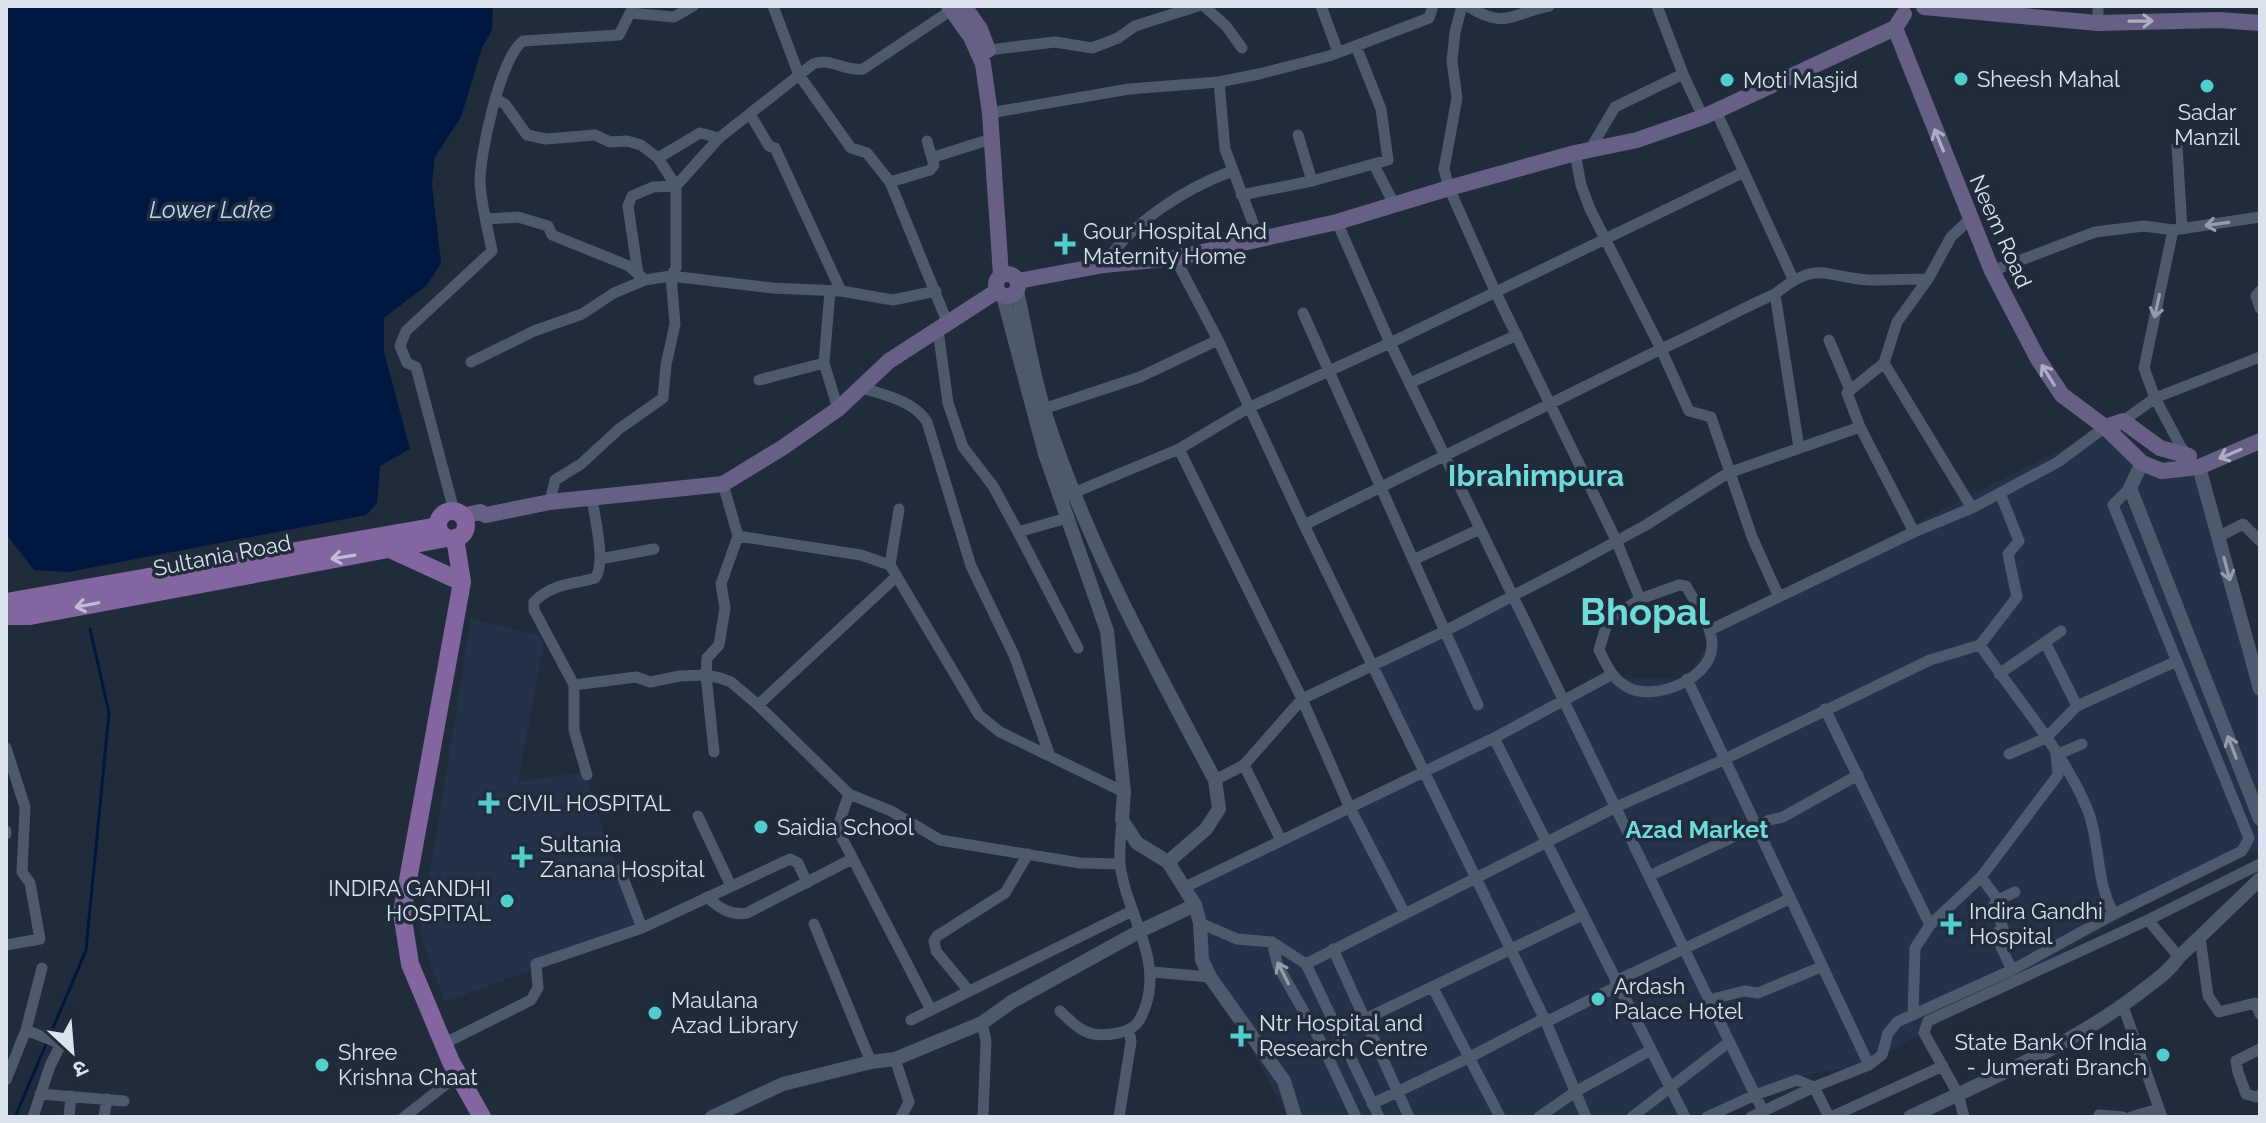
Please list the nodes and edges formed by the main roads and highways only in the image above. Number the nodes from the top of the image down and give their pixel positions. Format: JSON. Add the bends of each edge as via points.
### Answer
{"nodes":[{"id":1,"x":955,"y":7,"type":"edge"},
{"id":2,"x":1924,"y":7,"type":"edge"},
{"id":3,"x":2098,"y":14,"type":"edge"},
{"id":4,"x":1900,"y":16,"type":"edge"},
{"id":5,"x":2260,"y":23,"type":"edge"},
{"id":6,"x":995,"y":113,"type":"junction"},
{"id":7,"x":1008,"y":285,"type":"junction"},
{"id":8,"x":2105,"y":427,"type":"junction"},
{"id":9,"x":2260,"y":441,"type":"edge"},
{"id":10,"x":2194,"y":462,"type":"junction"},
{"id":11,"x":454,"y":526,"type":"junction"},
{"id":12,"x":390,"y":549,"type":"junction"},
{"id":13,"x":462,"y":582,"type":"junction"},
{"id":14,"x":6,"y":602,"type":"edge"},
{"id":15,"x":6,"y":616,"type":"edge"},
{"id":16,"x":482,"y":1117,"type":"edge"}],
"edges":[{"from":1,"to":6,"type":"main road","via":[[983,64]]},
{"from":1,"to":6,"type":"main road","via":[[980,29],[988,50]]},
{"from":2,"to":3,"type":"main road"},
{"from":2,"to":4,"type":"main road","via":[[1916,17]]},
{"from":3,"to":5,"type":"main road","one_way":true},
{"from":4,"to":7,"type":"main road","via":[[1709,114],[1637,140],[1337,222],[1175,258],[1104,265]]},
{"from":8,"to":4,"type":"main road","name":"Neem Road","one_way":true,"via":[[2055,386],[1992,271]]},
{"from":6,"to":7,"type":"main road"},
{"from":6,"to":7,"type":"main road","via":[[991,139]]},
{"from":7,"to":11,"type":"main road","via":[[889,361],[838,409],[723,484],[480,512]]},
{"from":8,"to":10,"type":"main road","via":[[2123,421],[2160,448]]},
{"from":8,"to":10,"type":"main road","via":[[2142,463],[2162,471]]},
{"from":9,"to":10,"type":"main road","one_way":true},
{"from":11,"to":12,"type":"main road","name":"Sultania Road"},
{"from":11,"to":13,"type":"main road"},
{"from":11,"to":14,"type":"main road","name":"Sultania Road"},
{"from":12,"to":13,"type":"main road"},
{"from":12,"to":15,"type":"main road","name":"Sultania Road","one_way":true,"via":[[30,616]]},
{"from":13,"to":16,"type":"main road","via":[[402,913],[410,964],[443,1044]]}]}
